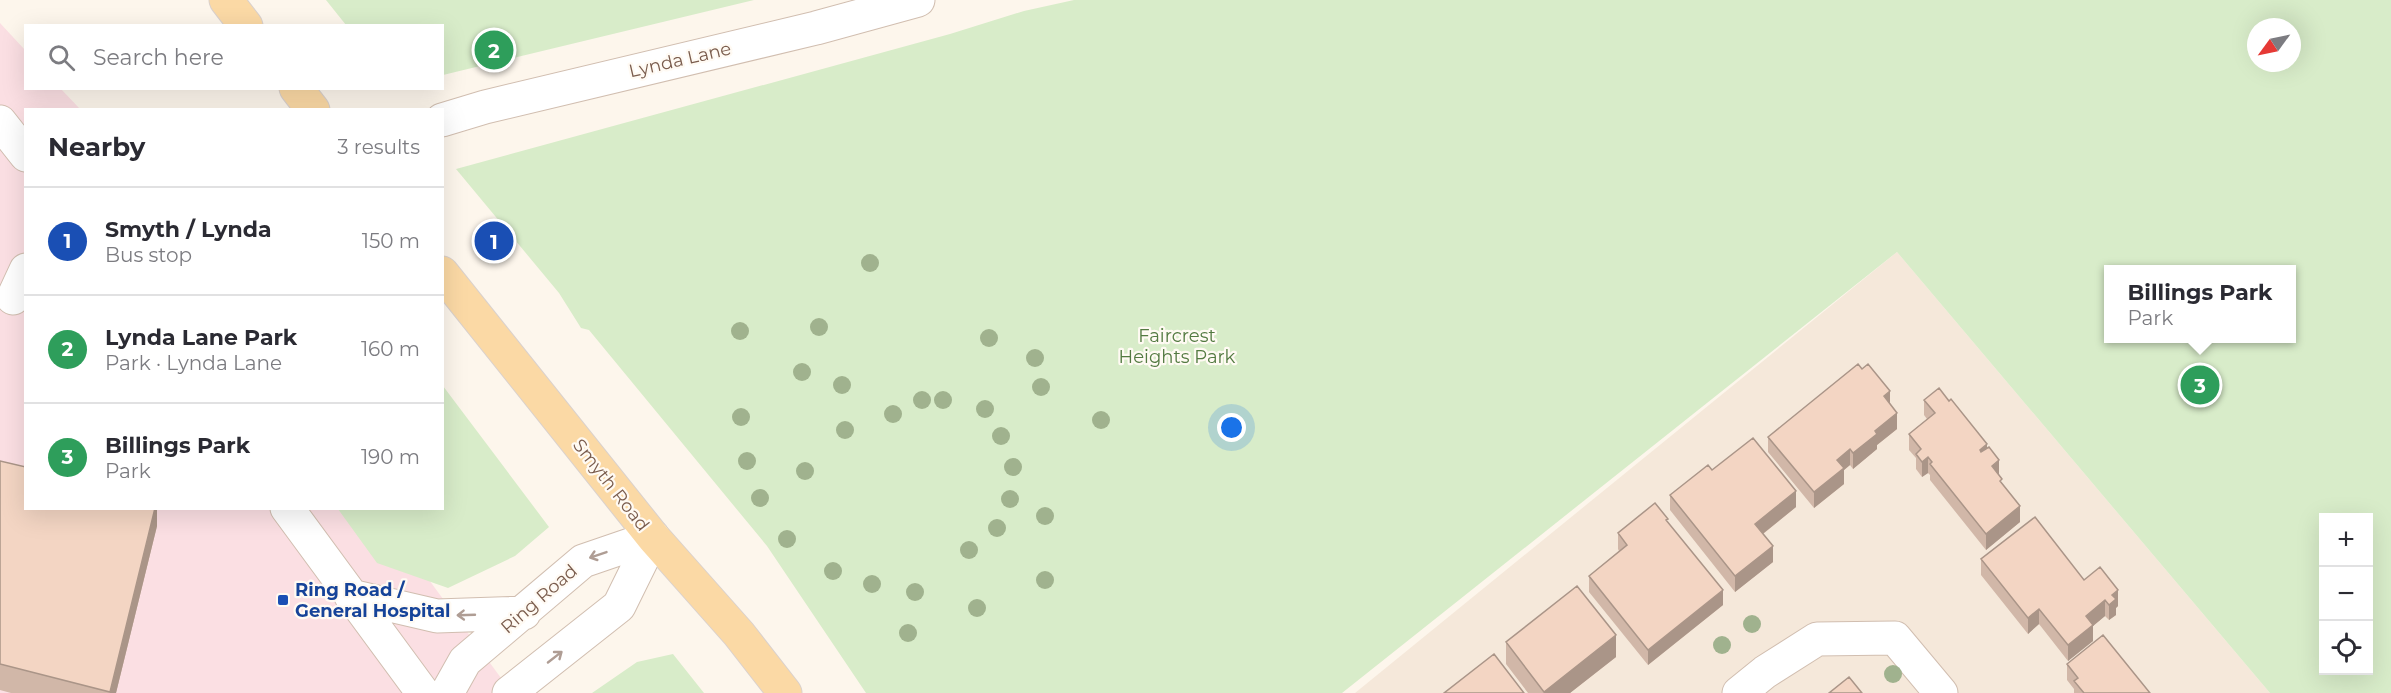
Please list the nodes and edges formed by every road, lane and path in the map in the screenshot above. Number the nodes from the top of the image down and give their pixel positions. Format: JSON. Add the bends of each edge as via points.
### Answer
{"nodes":[{"id":1,"x":226,"y":0,"type":"edge"},
{"id":2,"x":918,"y":0,"type":"edge"},
{"id":3,"x":244,"y":24,"type":"edge"},
{"id":4,"x":298,"y":90,"type":"edge"},
{"id":5,"x":311,"y":108,"type":"edge"},
{"id":6,"x":444,"y":119,"type":"edge"},
{"id":7,"x":24,"y":274,"type":"edge"},
{"id":8,"x":444,"y":276,"type":"edge"},
{"id":9,"x":24,"y":296,"type":"edge"},
{"id":10,"x":287,"y":510,"type":"edge"},
{"id":11,"x":653,"y":537,"type":"junction"},
{"id":12,"x":351,"y":596,"type":"junction"},
{"id":13,"x":524,"y":613,"type":"junction"},
{"id":14,"x":423,"y":693,"type":"edge"},
{"id":15,"x":447,"y":693,"type":"edge"},
{"id":16,"x":509,"y":693,"type":"edge"},
{"id":17,"x":785,"y":693,"type":"edge"},
{"id":18,"x":1739,"y":693,"type":"edge"},
{"id":19,"x":1941,"y":693,"type":"edge"}],
"edges":[{"from":1,"to":3,"type":"main road"},
{"from":2,"to":6,"type":"street","name":"Lynda Lane"},
{"from":4,"to":5,"type":"main road"},
{"from":7,"to":9,"type":"street","via":[[13,298]]},
{"from":8,"to":11,"type":"main road","name":"Smyth Road"},
{"from":10,"to":12,"type":"street"},
{"from":11,"to":13,"type":"street","name":"Ring Road","one_way":true,"via":[[583,561]]},
{"from":16,"to":11,"type":"street","one_way":true,"via":[[620,606]]},
{"from":11,"to":17,"type":"main road","name":"Smyth Road"},
{"from":13,"to":12,"type":"street","one_way":true,"via":[[437,616]]},
{"from":12,"to":14,"type":"street"},
{"from":13,"to":15,"type":"street","name":"Ring Road","via":[[465,661]]},
{"from":18,"to":19,"type":"street","via":[[1817,639],[1895,638]]}]}
